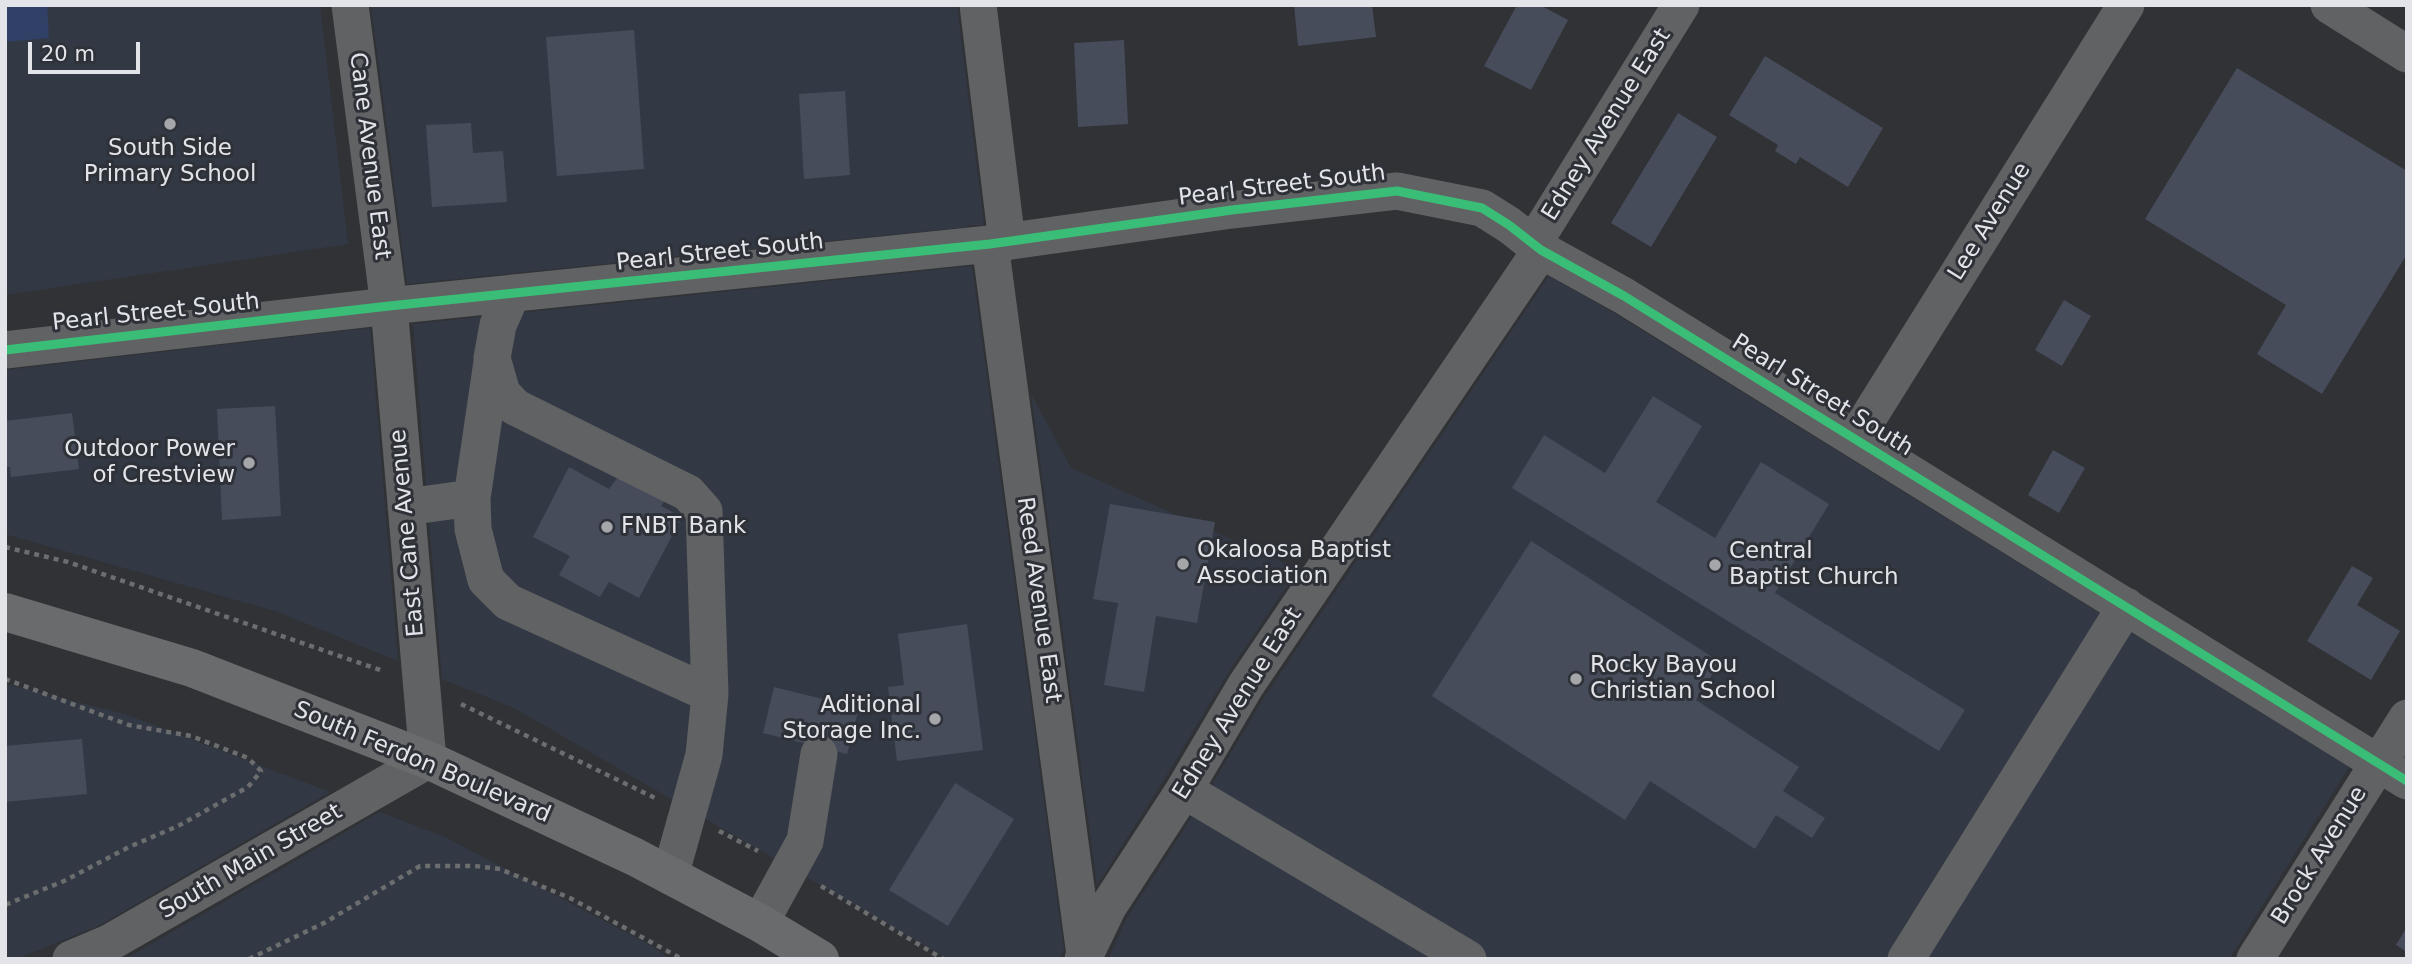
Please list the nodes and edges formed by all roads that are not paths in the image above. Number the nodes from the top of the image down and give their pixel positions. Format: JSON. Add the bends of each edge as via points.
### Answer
{"nodes":[{"id":1,"x":350,"y":5,"type":"edge"},
{"id":2,"x":978,"y":5,"type":"edge"},
{"id":3,"x":1681,"y":5,"type":"edge"},
{"id":4,"x":2126,"y":5,"type":"edge"},
{"id":5,"x":2329,"y":5,"type":"edge"},
{"id":6,"x":2407,"y":54,"type":"edge"},
{"id":7,"x":998,"y":243,"type":"junction"},
{"id":8,"x":1537,"y":247,"type":"junction"},
{"id":9,"x":512,"y":293,"type":"junction"},
{"id":10,"x":389,"y":306,"type":"junction"},
{"id":11,"x":5,"y":349,"type":"edge"},
{"id":12,"x":492,"y":358,"type":"junction"},
{"id":13,"x":1855,"y":439,"type":"junction"},
{"id":14,"x":472,"y":498,"type":"junction"},
{"id":15,"x":406,"y":507,"type":"junction"},
{"id":16,"x":2126,"y":606,"type":"junction"},
{"id":17,"x":5,"y":612,"type":"edge"},
{"id":18,"x":710,"y":694,"type":"junction"},
{"id":19,"x":2407,"y":718,"type":"edge"},
{"id":20,"x":818,"y":754,"type":"dead end"},
{"id":21,"x":428,"y":760,"type":"junction"},
{"id":22,"x":2392,"y":772,"type":"edge"},
{"id":23,"x":1184,"y":790,"type":"junction"},
{"id":24,"x":670,"y":876,"type":"junction"},
{"id":25,"x":761,"y":923,"type":"junction"},
{"id":26,"x":1084,"y":957,"type":"edge"},
{"id":27,"x":71,"y":959,"type":"edge"},
{"id":28,"x":820,"y":959,"type":"edge"},
{"id":29,"x":1468,"y":959,"type":"edge"},
{"id":30,"x":1906,"y":959,"type":"edge"},
{"id":31,"x":2256,"y":959,"type":"edge"}],
"edges":[{"from":1,"to":10,"type":"street","name":"Cane Avenue East"},
{"from":2,"to":7,"type":"street","name":"Reed Avenue East"},
{"from":3,"to":8,"type":"street","name":"Edney Avenue East"},
{"from":4,"to":13,"type":"street","name":"Lee Avenue"},
{"from":5,"to":6,"type":"street"},
{"from":7,"to":8,"type":"street","name":"Pearl Street South","via":[[1397,191],[1482,208]]},
{"from":7,"to":9,"type":"street","name":"Pearl Street South"},
{"from":7,"to":26,"type":"street","name":"Reed Avenue East"},
{"from":8,"to":13,"type":"street","name":"Pearl Street South"},
{"from":8,"to":23,"type":"street","name":"Edney Avenue East","via":[[1246,685]]},
{"from":9,"to":10,"type":"street","name":"Pearl Street South"},
{"from":9,"to":12,"type":"street","via":[[498,325]]},
{"from":10,"to":11,"type":"street","name":"Pearl Street South"},
{"from":10,"to":15,"type":"street","name":"East Cane Avenue"},
{"from":12,"to":14,"type":"street"},
{"from":12,"to":18,"type":"street","via":[[502,393],[514,407],[688,493],[704,511]]},
{"from":13,"to":16,"type":"street","name":"Pearl Street South"},
{"from":14,"to":15,"type":"street"},
{"from":14,"to":18,"type":"street","via":[[473,530],[486,580],[508,602]]},
{"from":15,"to":21,"type":"street","name":"East Cane Avenue"},
{"from":16,"to":22,"type":"street","name":"Pearl Street South"},
{"from":16,"to":30,"type":"street"},
{"from":17,"to":21,"type":"main road","name":"South Ferdon Boulevard","via":[[192,668]]},
{"from":18,"to":24,"type":"street","via":[[704,755]]},
{"from":19,"to":22,"type":"street","name":"Brock Avenue"},
{"from":20,"to":25,"type":"street","via":[[805,841]]},
{"from":21,"to":24,"type":"main road","name":"South Ferdon Boulevard"},
{"from":21,"to":27,"type":"street","name":"South Main Street","via":[[109,943]]},
{"from":22,"to":31,"type":"street","name":"Brock Avenue"},
{"from":23,"to":26,"type":"street","name":"Edney Avenue East","via":[[1108,907]]},
{"from":23,"to":29,"type":"street"},
{"from":24,"to":25,"type":"main road","name":"South Ferdon Boulevard"},
{"from":25,"to":28,"type":"main road","name":"South Ferdon Boulevard"}]}
